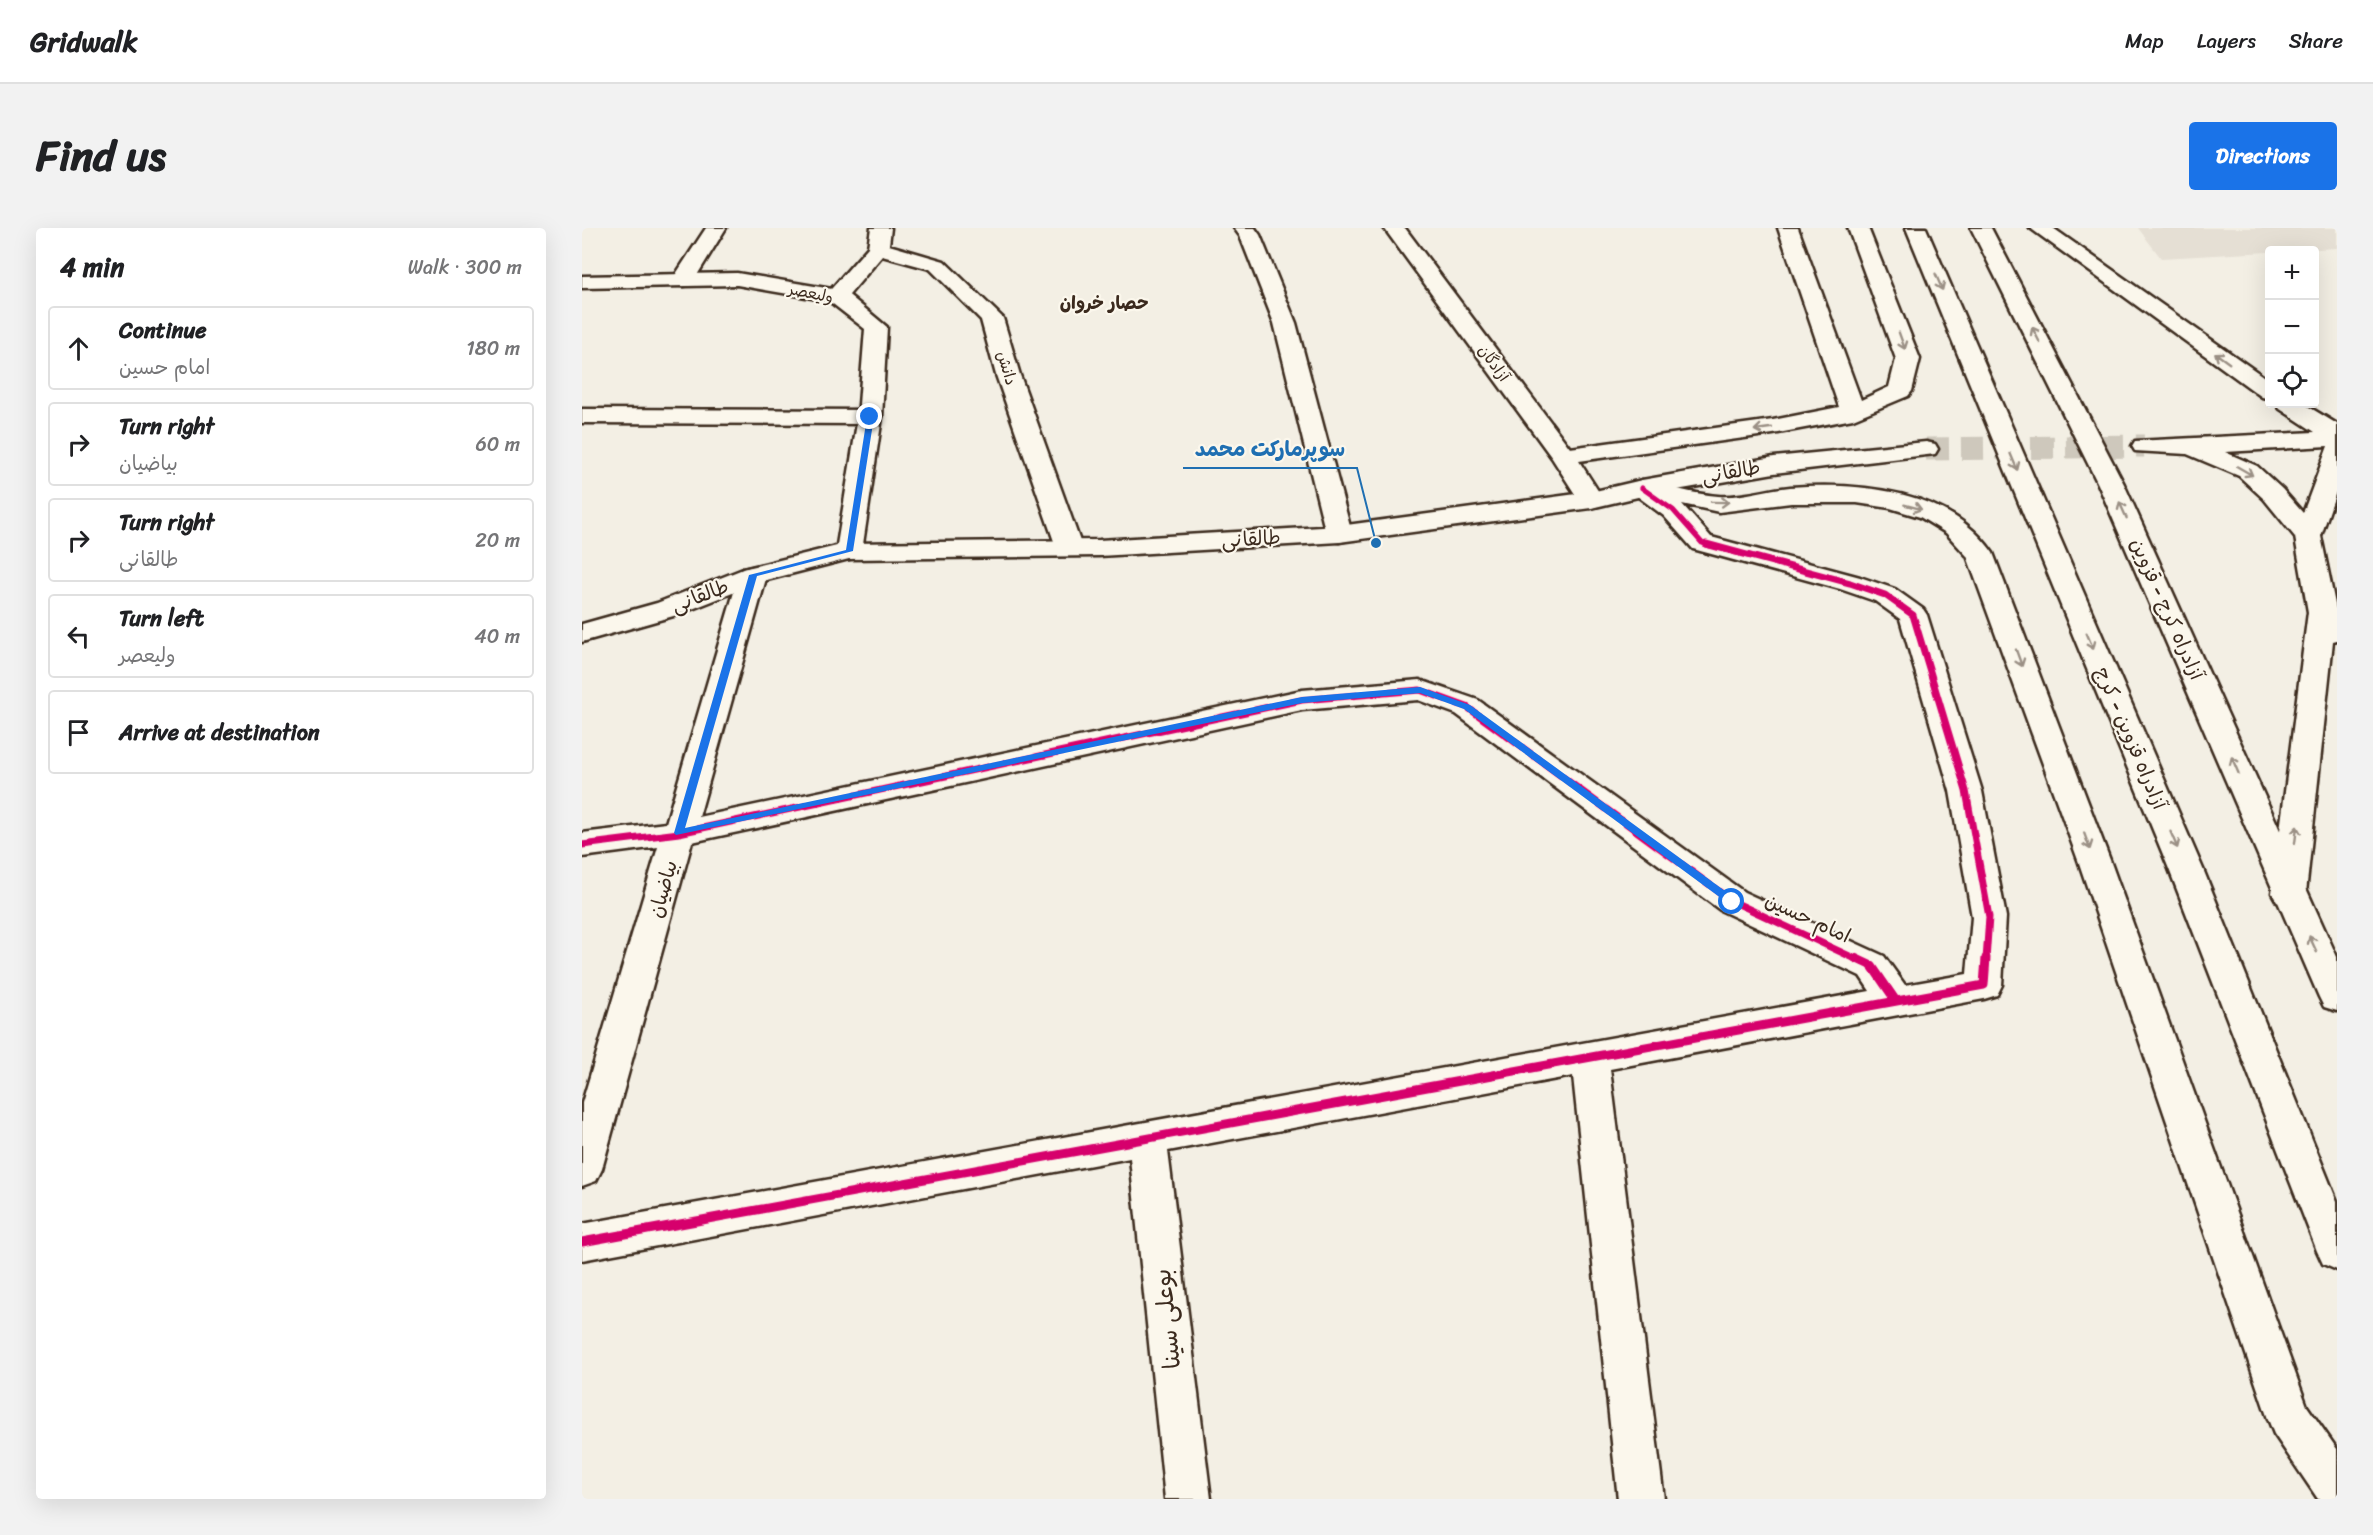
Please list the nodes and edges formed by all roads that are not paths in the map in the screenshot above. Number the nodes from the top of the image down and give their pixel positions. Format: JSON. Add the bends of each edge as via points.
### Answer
{"nodes":[{"id":1,"x":716,"y":228,"type":"edge"},
{"id":2,"x":1244,"y":228,"type":"edge"},
{"id":3,"x":1394,"y":228,"type":"edge"},
{"id":4,"x":1788,"y":228,"type":"edge"},
{"id":5,"x":1858,"y":228,"type":"edge"},
{"id":6,"x":1916,"y":228,"type":"edge"},
{"id":7,"x":1981,"y":228,"type":"edge"},
{"id":8,"x":2040,"y":228,"type":"edge"},
{"id":9,"x":880,"y":238,"type":"edge"},
{"id":10,"x":684,"y":280,"type":"junction"},
{"id":11,"x":582,"y":282,"type":"edge"},
{"id":12,"x":836,"y":296,"type":"junction"},
{"id":13,"x":2265,"y":388,"type":"edge"},
{"id":14,"x":2294,"y":408,"type":"edge"},
{"id":15,"x":1853,"y":412,"type":"junction"},
{"id":16,"x":582,"y":416,"type":"edge"},
{"id":17,"x":870,"y":417,"type":"junction"},
{"id":18,"x":2337,"y":436,"type":"edge"},
{"id":19,"x":2144,"y":446,"type":"tunnel mouth"},
{"id":20,"x":2191,"y":447,"type":"junction"},
{"id":21,"x":1926,"y":449,"type":"tunnel mouth"},
{"id":22,"x":2337,"y":451,"type":"edge"},
{"id":23,"x":1563,"y":456,"type":"junction"},
{"id":24,"x":1642,"y":488,"type":"junction"},
{"id":25,"x":1591,"y":500,"type":"junction"},
{"id":26,"x":1340,"y":534,"type":"junction"},
{"id":27,"x":2308,"y":536,"type":"junction"},
{"id":28,"x":1069,"y":547,"type":"junction"},
{"id":29,"x":849,"y":551,"type":"junction"},
{"id":30,"x":753,"y":575,"type":"junction"},
{"id":31,"x":2322,"y":612,"type":"junction"},
{"id":32,"x":582,"y":633,"type":"edge"},
{"id":33,"x":2337,"y":642,"type":"edge"},
{"id":34,"x":679,"y":833,"type":"junction"},
{"id":35,"x":582,"y":845,"type":"edge"},
{"id":36,"x":2289,"y":893,"type":"junction"},
{"id":37,"x":2337,"y":997,"type":"edge"},
{"id":38,"x":1896,"y":1001,"type":"junction"},
{"id":39,"x":1590,"y":1058,"type":"junction"},
{"id":40,"x":1147,"y":1138,"type":"junction"},
{"id":41,"x":582,"y":1169,"type":"edge"},
{"id":42,"x":582,"y":1242,"type":"edge"},
{"id":43,"x":2337,"y":1251,"type":"edge"},
{"id":44,"x":2337,"y":1488,"type":"edge"},
{"id":45,"x":1188,"y":1499,"type":"edge"},
{"id":46,"x":1641,"y":1499,"type":"edge"}],
"edges":[{"from":1,"to":10,"type":"main road"},
{"from":2,"to":26,"type":"main road","via":[[1285,323]]},
{"from":3,"to":23,"type":"main road","name":"آزادگان"},
{"from":4,"to":15,"type":"main road"},
{"from":5,"to":15,"type":"main road","one_way":true,"via":[[1908,358],[1900,392]]},
{"from":6,"to":43,"type":"main road","name":"آزادراه قزوین - کرج","one_way":true,"via":[[2186,869]]},
{"from":36,"to":7,"type":"main road","name":"آزادراه کرج - قزوین","one_way":true,"via":[[2111,484]]},
{"from":13,"to":8,"type":"main road","one_way":true},
{"from":9,"to":12,"type":"main road"},
{"from":9,"to":28,"type":"main road","name":"دانش","via":[[937,265],[992,318],[1008,375]]},
{"from":10,"to":11,"type":"main road","name":"ولیعصر"},
{"from":10,"to":12,"type":"main road","name":"ولیعصر","via":[[737,279]]},
{"from":12,"to":17,"type":"main road","name":"ولیعصر","via":[[876,327]]},
{"from":14,"to":18,"type":"main road"},
{"from":15,"to":23,"type":"main road","one_way":true,"via":[[1773,428]]},
{"from":16,"to":17,"type":"main road"},
{"from":17,"to":29,"type":"main road","name":"ولیعصر"},
{"from":18,"to":20,"type":"main road"},
{"from":19,"to":20,"type":"main road"},
{"from":20,"to":27,"type":"main road","one_way":true,"via":[[2248,471]]},
{"from":21,"to":24,"type":"main road","name":"طالقانی","via":[[1774,465]]},
{"from":22,"to":27,"type":"main road"},
{"from":23,"to":25,"type":"main road","name":"آزادگان"},
{"from":24,"to":25,"type":"main road","name":"طالقانی"},
{"from":24,"to":38,"type":"main road","via":[[1672,510],[1702,543],[1868,589],[1885,595],[1913,615],[1966,791],[1989,916],[1984,985]]},
{"from":24,"to":44,"type":"main road","one_way":true,"via":[[1719,504],[1791,495],[1857,495],[1893,501],[1929,511],[1955,526],[1980,553],[2094,860],[2290,1419]]},
{"from":25,"to":26,"type":"main road","name":"طالقانی"},
{"from":26,"to":28,"type":"main road","name":"طالقانی"},
{"from":27,"to":31,"type":"main road"},
{"from":28,"to":29,"type":"main road","name":"طالقانی"},
{"from":29,"to":30,"type":"main road","name":"طالقانی"},
{"from":30,"to":32,"type":"main road","name":"طالقانی","via":[[667,609]]},
{"from":30,"to":34,"type":"main road","name":"بیاضیان"},
{"from":31,"to":33,"type":"main road"},
{"from":36,"to":31,"type":"main road","one_way":true},
{"from":34,"to":35,"type":"main road","name":"امام حسین"},
{"from":34,"to":38,"type":"main road","name":"امام حسین","via":[[1302,700],[1420,690],[1467,707],[1732,902],[1872,966]]},
{"from":34,"to":41,"type":"main road","name":"بیاضیان"},
{"from":37,"to":36,"type":"main road","name":"آزادراه کرج - قزوین","one_way":true},
{"from":38,"to":39,"type":"main road"},
{"from":39,"to":40,"type":"main road"},
{"from":39,"to":46,"type":"main road"},
{"from":40,"to":42,"type":"main road"},
{"from":40,"to":45,"type":"main road","name":"بوعلی سینا"}]}
